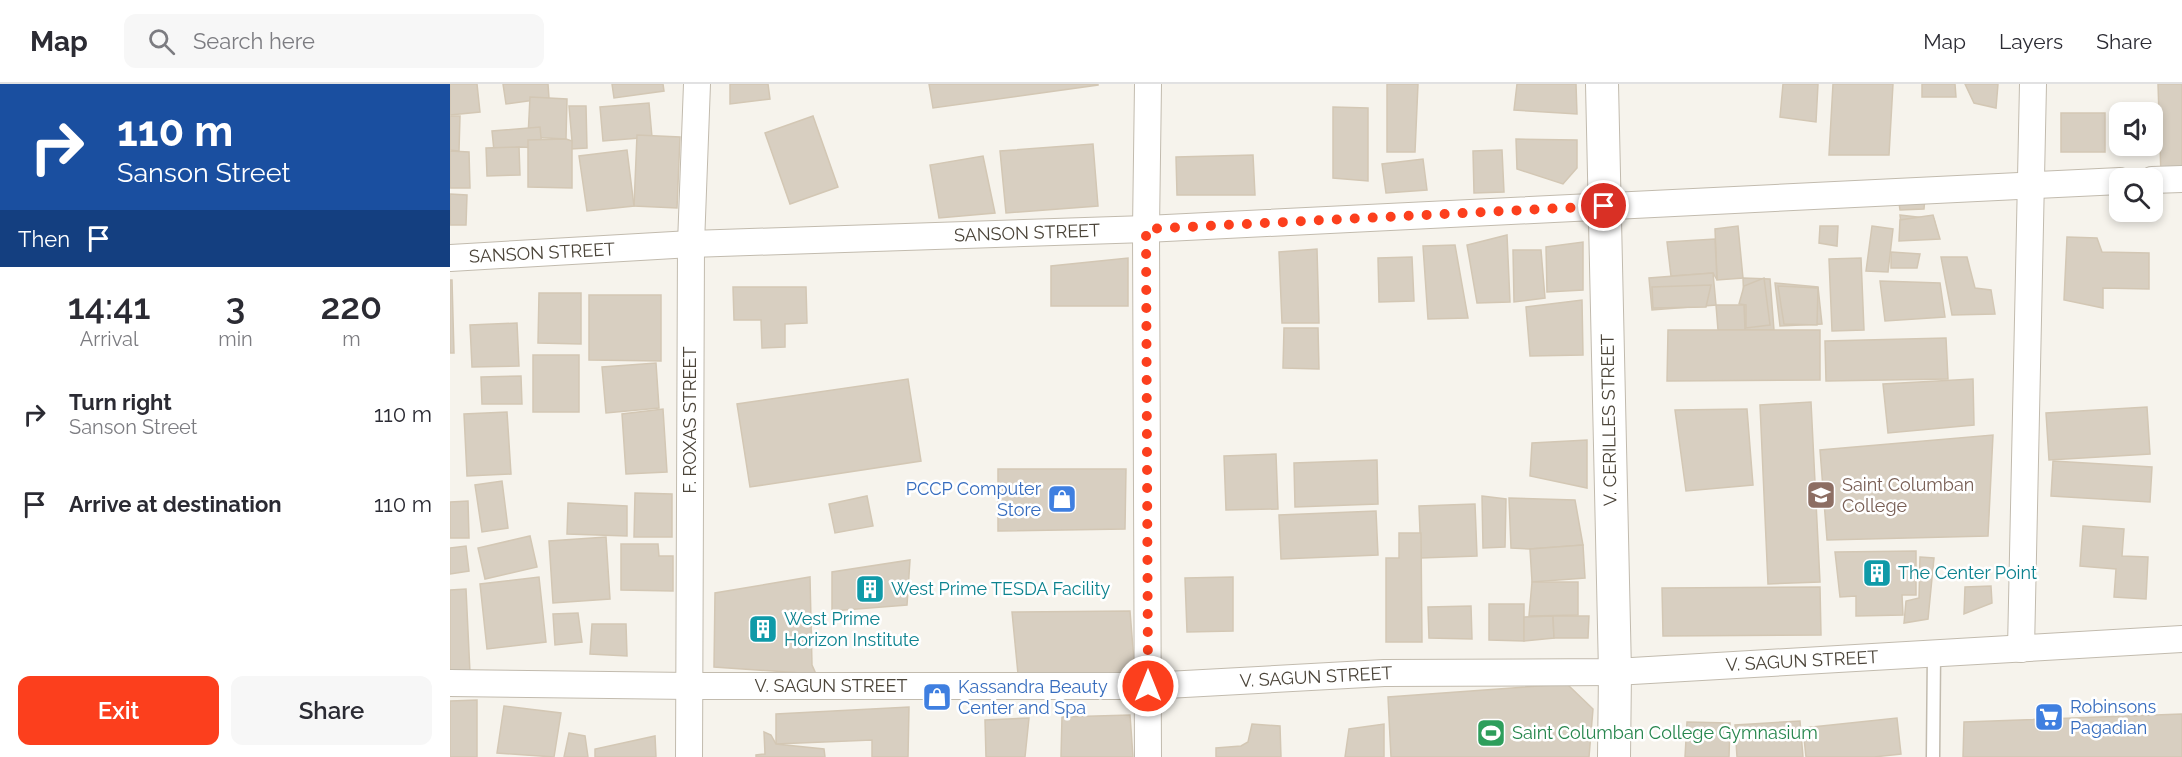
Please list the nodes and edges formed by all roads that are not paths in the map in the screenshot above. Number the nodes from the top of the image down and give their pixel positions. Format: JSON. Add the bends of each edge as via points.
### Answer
{"nodes":[{"id":1,"x":697,"y":84,"type":"edge"},
{"id":2,"x":1148,"y":84,"type":"edge"},
{"id":3,"x":1602,"y":84,"type":"edge"},
{"id":4,"x":2033,"y":84,"type":"edge"},
{"id":5,"x":2182,"y":179,"type":"edge"},
{"id":6,"x":2163,"y":180,"type":"edge"},
{"id":7,"x":2109,"y":181,"type":"edge"},
{"id":8,"x":2031,"y":184,"type":"junction"},
{"id":9,"x":1604,"y":206,"type":"junction"},
{"id":10,"x":1146,"y":229,"type":"junction"},
{"id":11,"x":691,"y":244,"type":"junction"},
{"id":12,"x":450,"y":258,"type":"edge"},
{"id":13,"x":2182,"y":639,"type":"edge"},
{"id":14,"x":2021,"y":649,"type":"junction"},
{"id":15,"x":1934,"y":653,"type":"junction"},
{"id":16,"x":1615,"y":672,"type":"junction"},
{"id":17,"x":450,"y":683,"type":"edge"},
{"id":18,"x":690,"y":686,"type":"junction"},
{"id":19,"x":1148,"y":686,"type":"junction"},
{"id":20,"x":690,"y":757,"type":"edge"},
{"id":21,"x":1148,"y":757,"type":"edge"},
{"id":22,"x":1614,"y":757,"type":"edge"},
{"id":23,"x":1933,"y":757,"type":"edge"}],
"edges":[{"from":1,"to":11,"type":"street","name":"F. ROXAS STREET"},
{"from":2,"to":10,"type":"street"},
{"from":3,"to":9,"type":"street","name":"V. CERILLES STREET"},
{"from":4,"to":8,"type":"street"},
{"from":5,"to":6,"type":"street"},
{"from":7,"to":8,"type":"street","name":"SANSON STREET"},
{"from":8,"to":9,"type":"street","name":"SANSON STREET"},
{"from":8,"to":14,"type":"street"},
{"from":9,"to":10,"type":"street","name":"SANSON STREET"},
{"from":9,"to":16,"type":"street","name":"V. CERILLES STREET"},
{"from":10,"to":11,"type":"street","name":"SANSON STREET"},
{"from":10,"to":19,"type":"street"},
{"from":11,"to":12,"type":"street","name":"SANSON STREET"},
{"from":11,"to":18,"type":"street","name":"F. ROXAS STREET"},
{"from":13,"to":14,"type":"street","name":"V. SAGUN STREET"},
{"from":14,"to":15,"type":"street","name":"V. SAGUN STREET"},
{"from":15,"to":16,"type":"street","name":"V. SAGUN STREET"},
{"from":15,"to":23,"type":"lane"},
{"from":16,"to":19,"type":"street","name":"V. SAGUN STREET","via":[[1384,673]]},
{"from":16,"to":22,"type":"street","name":"V. CERILLES STREET"},
{"from":17,"to":18,"type":"street","name":"V. SAGUN STREET"},
{"from":18,"to":19,"type":"street","name":"V. SAGUN STREET"},
{"from":18,"to":20,"type":"street","name":"F. ROXAS STREET"},
{"from":19,"to":21,"type":"street"}]}
